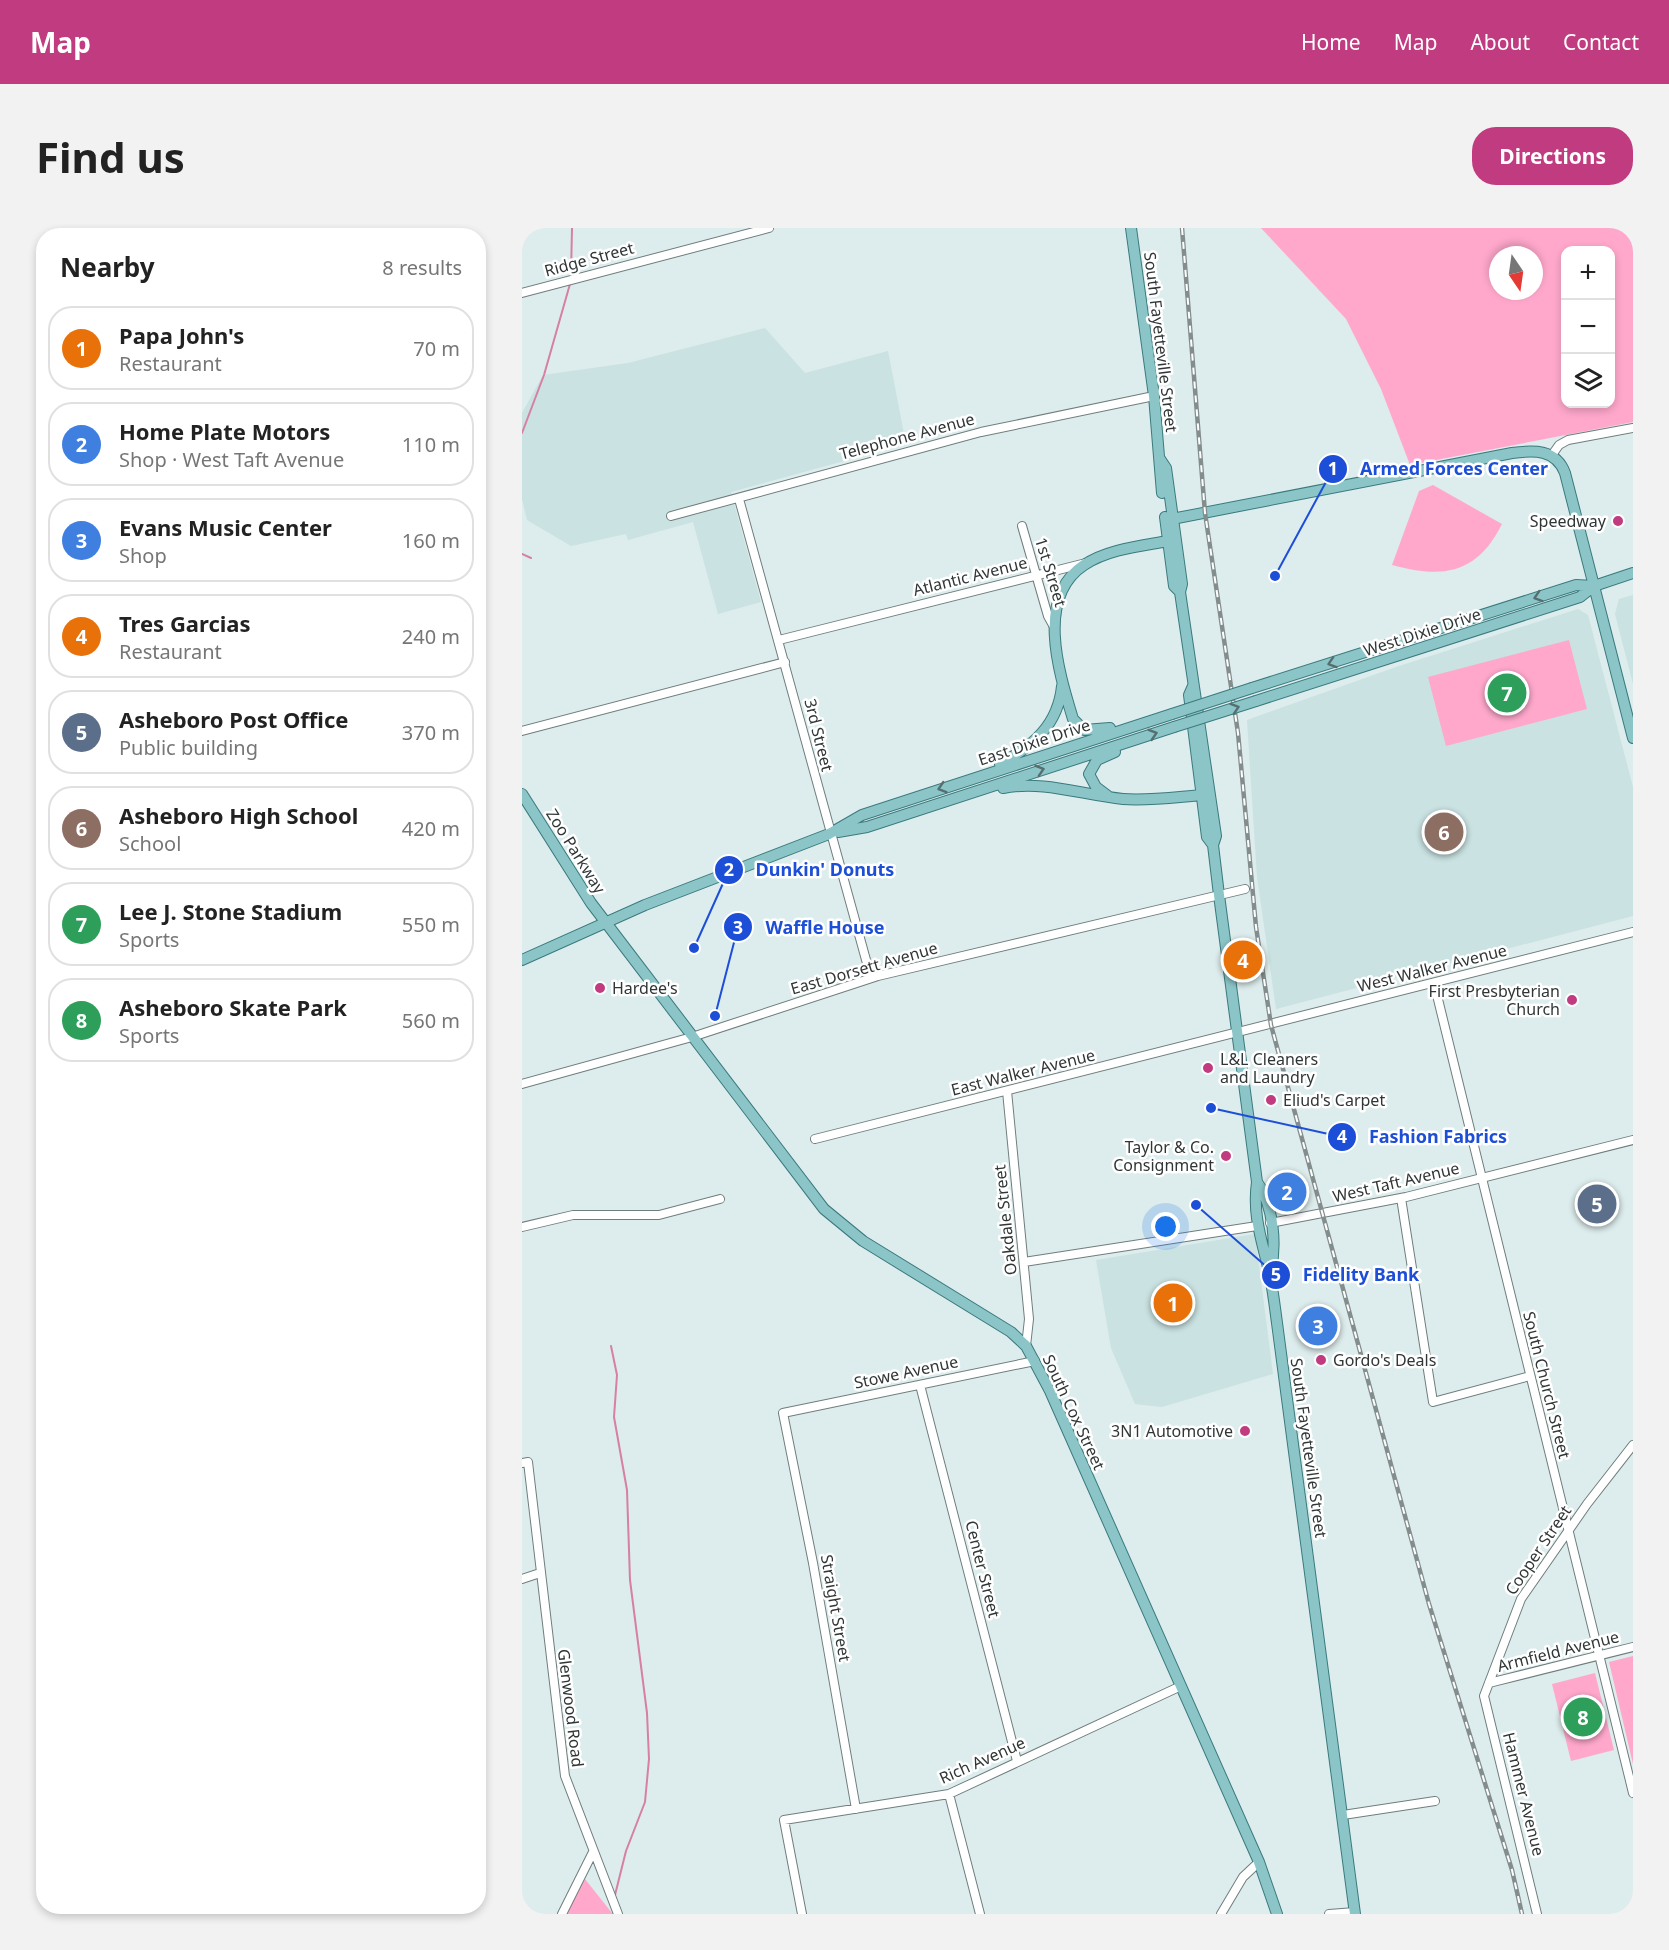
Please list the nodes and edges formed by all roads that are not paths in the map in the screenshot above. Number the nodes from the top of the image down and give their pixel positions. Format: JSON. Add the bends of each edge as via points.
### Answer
{"nodes":[{"id":1,"x":726,"y":228,"type":"edge"},
{"id":2,"x":769,"y":228,"type":"edge"},
{"id":3,"x":1131,"y":228,"type":"edge"},
{"id":4,"x":727,"y":238,"type":"junction"},
{"id":5,"x":522,"y":293,"type":"edge"},
{"id":6,"x":1154,"y":396,"type":"junction"},
{"id":7,"x":1633,"y":428,"type":"edge"},
{"id":8,"x":1552,"y":455,"type":"junction"},
{"id":9,"x":1160,"y":459,"type":"junction"},
{"id":10,"x":739,"y":499,"type":"junction"},
{"id":11,"x":671,"y":516,"type":"dead end"},
{"id":12,"x":1172,"y":519,"type":"junction"},
{"id":13,"x":1022,"y":526,"type":"dead end"},
{"id":14,"x":1168,"y":541,"type":"junction"},
{"id":15,"x":1086,"y":563,"type":"junction"},
{"id":16,"x":1633,"y":573,"type":"edge"},
{"id":17,"x":1037,"y":574,"type":"junction"},
{"id":18,"x":1594,"y":586,"type":"junction"},
{"id":19,"x":1180,"y":592,"type":"junction"},
{"id":20,"x":1053,"y":625,"type":"junction"},
{"id":21,"x":779,"y":640,"type":"junction"},
{"id":22,"x":785,"y":662,"type":"junction"},
{"id":23,"x":1063,"y":680,"type":"junction"},
{"id":24,"x":1193,"y":686,"type":"junction"},
{"id":25,"x":1252,"y":688,"type":"joint"},
{"id":26,"x":1256,"y":701,"type":"joint"},
{"id":27,"x":1138,"y":724,"type":"junction"},
{"id":28,"x":522,"y":731,"type":"edge"},
{"id":29,"x":1633,"y":738,"type":"edge"},
{"id":30,"x":1132,"y":740,"type":"junction"},
{"id":31,"x":973,"y":778,"type":"junction"},
{"id":32,"x":985,"y":788,"type":"junction"},
{"id":33,"x":522,"y":794,"type":"edge"},
{"id":34,"x":1202,"y":795,"type":"junction"},
{"id":35,"x":1110,"y":797,"type":"junction"},
{"id":36,"x":829,"y":834,"type":"junction"},
{"id":37,"x":1213,"y":845,"type":"junction"},
{"id":38,"x":1245,"y":889,"type":"dead end"},
{"id":39,"x":1219,"y":895,"type":"junction"},
{"id":40,"x":606,"y":922,"type":"junction"},
{"id":41,"x":1633,"y":932,"type":"edge"},
{"id":42,"x":522,"y":959,"type":"edge"},
{"id":43,"x":871,"y":978,"type":"junction"},
{"id":44,"x":1434,"y":983,"type":"junction"},
{"id":45,"x":1239,"y":1033,"type":"junction"},
{"id":46,"x":692,"y":1036,"type":"junction"},
{"id":47,"x":522,"y":1084,"type":"edge"},
{"id":48,"x":1007,"y":1091,"type":"junction"},
{"id":49,"x":815,"y":1139,"type":"dead end"},
{"id":50,"x":1633,"y":1140,"type":"edge"},
{"id":51,"x":1481,"y":1178,"type":"junction"},
{"id":52,"x":1256,"y":1187,"type":"junction"},
{"id":53,"x":1401,"y":1198,"type":"junction"},
{"id":54,"x":720,"y":1199,"type":"dead end"},
{"id":55,"x":1270,"y":1223,"type":"junction"},
{"id":56,"x":1257,"y":1226,"type":"junction"},
{"id":57,"x":522,"y":1227,"type":"edge"},
{"id":58,"x":1024,"y":1262,"type":"junction"},
{"id":59,"x":1271,"y":1269,"type":"junction"},
{"id":60,"x":1026,"y":1346,"type":"junction"},
{"id":61,"x":1035,"y":1361,"type":"junction"},
{"id":62,"x":1530,"y":1376,"type":"junction"},
{"id":63,"x":920,"y":1385,"type":"junction"},
{"id":64,"x":783,"y":1413,"type":"joint"},
{"id":65,"x":1633,"y":1445,"type":"edge"},
{"id":66,"x":525,"y":1462,"type":"edge"},
{"id":67,"x":1568,"y":1530,"type":"junction"},
{"id":68,"x":540,"y":1573,"type":"junction"},
{"id":69,"x":522,"y":1579,"type":"edge"},
{"id":70,"x":1633,"y":1647,"type":"edge"},
{"id":71,"x":1599,"y":1656,"type":"junction"},
{"id":72,"x":1489,"y":1683,"type":"junction"},
{"id":73,"x":1181,"y":1686,"type":"junction"},
{"id":74,"x":1017,"y":1761,"type":"junction"},
{"id":75,"x":1633,"y":1793,"type":"edge"},
{"id":76,"x":949,"y":1794,"type":"junction"},
{"id":77,"x":1435,"y":1801,"type":"dead end"},
{"id":78,"x":856,"y":1809,"type":"junction"},
{"id":79,"x":1343,"y":1815,"type":"junction"},
{"id":80,"x":593,"y":1852,"type":"junction"},
{"id":81,"x":1259,"y":1863,"type":"junction"},
{"id":82,"x":1355,"y":1913,"type":"edge"},
{"id":83,"x":562,"y":1914,"type":"edge"},
{"id":84,"x":618,"y":1914,"type":"edge"},
{"id":85,"x":802,"y":1914,"type":"edge"},
{"id":86,"x":980,"y":1914,"type":"edge"},
{"id":87,"x":1221,"y":1914,"type":"edge"},
{"id":88,"x":1277,"y":1914,"type":"edge"},
{"id":89,"x":1329,"y":1914,"type":"edge"},
{"id":90,"x":1537,"y":1914,"type":"edge"}],
"edges":[{"from":1,"to":4,"type":"street"},
{"from":2,"to":4,"type":"street","name":"Ridge Street"},
{"from":3,"to":6,"type":"main road","name":"South Fayetteville Street"},
{"from":4,"to":5,"type":"street","name":"Ridge Street"},
{"from":6,"to":9,"type":"main road","name":"South Fayetteville Street"},
{"from":6,"to":10,"type":"street","name":"Telephone Avenue","via":[[981,432]]},
{"from":7,"to":8,"type":"street","via":[[1569,440]]},
{"from":8,"to":12,"type":"main road","via":[[1533,451],[1512,453]]},
{"from":8,"to":18,"type":"main road","via":[[1565,473]]},
{"from":9,"to":12,"type":"main road","name":"South Fayetteville Street","via":[[1166,468]]},
{"from":9,"to":14,"type":"main road","name":"South Fayetteville Street"},
{"from":10,"to":11,"type":"street","name":"Telephone Avenue"},
{"from":10,"to":21,"type":"street","name":"3rd Street"},
{"from":12,"to":19,"type":"main road","name":"South Fayetteville Street"},
{"from":13,"to":17,"type":"street","name":"1st Street"},
{"from":14,"to":15,"type":"main road","name":"Atlantic Avenue","via":[[1119,550]]},
{"from":14,"to":19,"type":"main road","name":"South Fayetteville Street","via":[[1174,586]]},
{"from":15,"to":17,"type":"street","name":"Atlantic Avenue"},
{"from":15,"to":20,"type":"main road","via":[[1062,589]]},
{"from":16,"to":18,"type":"main road","name":"West Dixie Drive"},
{"from":17,"to":20,"type":"street","name":"1st Street"},
{"from":17,"to":21,"type":"street","name":"Atlantic Avenue"},
{"from":18,"to":25,"type":"main road","name":"West Dixie Drive","one_way":true,"via":[[1576,585]]},
{"from":18,"to":26,"type":"main road","name":"West Dixie Drive","via":[[1580,597]]},
{"from":18,"to":29,"type":"main road"},
{"from":19,"to":24,"type":"main road","name":"South Fayetteville Street"},
{"from":20,"to":23,"type":"main road"},
{"from":21,"to":22,"type":"street","name":"3rd Street"},
{"from":22,"to":28,"type":"street"},
{"from":22,"to":36,"type":"street","name":"3rd Street"},
{"from":23,"to":27,"type":"main road","via":[[1078,727],[1091,731]]},
{"from":23,"to":31,"type":"main road","via":[[1059,704],[1047,729],[1030,745]]},
{"from":24,"to":34,"type":"main road","name":"South Fayetteville Street","via":[[1189,695]]},
{"from":24,"to":37,"type":"main road","name":"South Fayetteville Street","via":[[1216,836]]},
{"from":25,"to":27,"type":"main road","name":"East Dixie Drive","bridge":true},
{"from":30,"to":26,"type":"main road","name":"East Dixie Drive","one_way":true,"bridge":true},
{"from":27,"to":31,"type":"main road","name":"East Dixie Drive"},
{"from":32,"to":30,"type":"main road","name":"East Dixie Drive","one_way":true},
{"from":30,"to":35,"type":"main road","via":[[1091,767],[1091,782]]},
{"from":31,"to":36,"type":"main road","name":"East Dixie Drive","one_way":true,"via":[[862,815]]},
{"from":32,"to":35,"type":"main road","via":[[1044,785]]},
{"from":32,"to":36,"type":"main road","name":"East Dixie Drive","via":[[867,827]]},
{"from":33,"to":40,"type":"main road","name":"Zoo Parkway"},
{"from":34,"to":35,"type":"main road"},
{"from":34,"to":37,"type":"main road","name":"South Fayetteville Street","via":[[1207,837]]},
{"from":36,"to":40,"type":"main road","name":"East Dixie Drive"},
{"from":36,"to":43,"type":"street","name":"3rd Street"},
{"from":37,"to":39,"type":"main road","name":"South Fayetteville Street"},
{"from":38,"to":39,"type":"street","name":"East Dorsett Avenue"},
{"from":39,"to":43,"type":"street","name":"East Dorsett Avenue"},
{"from":39,"to":45,"type":"main road","name":"South Fayetteville Street"},
{"from":40,"to":42,"type":"main road","name":"East Dixie Drive"},
{"from":40,"to":46,"type":"main road","name":"South Cox Street"},
{"from":41,"to":44,"type":"street","name":"West Walker Avenue"},
{"from":43,"to":46,"type":"street","name":"East Dorsett Avenue"},
{"from":44,"to":45,"type":"street","name":"West Walker Avenue"},
{"from":44,"to":51,"type":"street","name":"South Church Street"},
{"from":45,"to":48,"type":"street","name":"East Walker Avenue"},
{"from":45,"to":52,"type":"main road","name":"South Fayetteville Street"},
{"from":46,"to":47,"type":"street","name":"East Dorsett Avenue"},
{"from":46,"to":60,"type":"main road","name":"South Cox Street","via":[[833,1218],[863,1242],[1011,1332]]},
{"from":48,"to":49,"type":"street","name":"East Walker Avenue"},
{"from":48,"to":58,"type":"street","name":"Oakdale Street"},
{"from":50,"to":51,"type":"street","name":"West Taft Avenue"},
{"from":51,"to":53,"type":"street","name":"West Taft Avenue"},
{"from":51,"to":62,"type":"street","name":"South Church Street"},
{"from":52,"to":55,"type":"main road","via":[[1266,1195]]},
{"from":52,"to":56,"type":"main road","name":"South Fayetteville Street"},
{"from":53,"to":55,"type":"street","name":"West Taft Avenue"},
{"from":53,"to":62,"type":"street","via":[[1433,1402]]},
{"from":54,"to":57,"type":"street","via":[[659,1215],[573,1215]]},
{"from":55,"to":59,"type":"main road","via":[[1275,1254]]},
{"from":56,"to":58,"type":"street"},
{"from":56,"to":59,"type":"main road","name":"South Fayetteville Street"},
{"from":58,"to":60,"type":"street","name":"Oakdale Street","via":[[1029,1319]]},
{"from":59,"to":79,"type":"main road","name":"South Fayetteville Street"},
{"from":60,"to":61,"type":"main road","name":"South Cox Street"},
{"from":61,"to":63,"type":"street","name":"Stowe Avenue"},
{"from":61,"to":73,"type":"main road","name":"South Cox Street"},
{"from":62,"to":67,"type":"street","name":"South Church Street"},
{"from":63,"to":64,"type":"street","name":"Stowe Avenue"},
{"from":63,"to":74,"type":"street","name":"Center Street"},
{"from":64,"to":78,"type":"street","name":"Straight Street"},
{"from":65,"to":67,"type":"street","name":"Cooper Street"},
{"from":66,"to":68,"type":"street","name":"Glenwood Road"},
{"from":67,"to":71,"type":"street","name":"South Church Street"},
{"from":67,"to":72,"type":"street","name":"Cooper Street","via":[[1521,1599]]},
{"from":68,"to":69,"type":"street"},
{"from":68,"to":80,"type":"street","name":"Glenwood Road","via":[[561,1755],[569,1791]]},
{"from":70,"to":71,"type":"street","name":"Armfield Avenue"},
{"from":71,"to":72,"type":"street","name":"Armfield Avenue"},
{"from":71,"to":75,"type":"street","name":"South Church Street"},
{"from":72,"to":90,"type":"street","name":"Hammer Avenue","via":[[1484,1696]]},
{"from":73,"to":74,"type":"street","name":"Rich Avenue"},
{"from":73,"to":81,"type":"main road","name":"South Cox Street"},
{"from":74,"to":76,"type":"street","name":"Rich Avenue"},
{"from":76,"to":78,"type":"street","name":"Rich Avenue"},
{"from":76,"to":86,"type":"street"},
{"from":77,"to":79,"type":"street"},
{"from":78,"to":85,"type":"street","name":"Rich Avenue","via":[[784,1820]]},
{"from":79,"to":82,"type":"main road","name":"South Fayetteville Street"},
{"from":80,"to":83,"type":"street"},
{"from":80,"to":84,"type":"street","name":"Glenwood Road"},
{"from":81,"to":87,"type":"street","via":[[1243,1877]]},
{"from":81,"to":88,"type":"main road","name":"South Cox Street"},
{"from":82,"to":89,"type":"street"}]}
